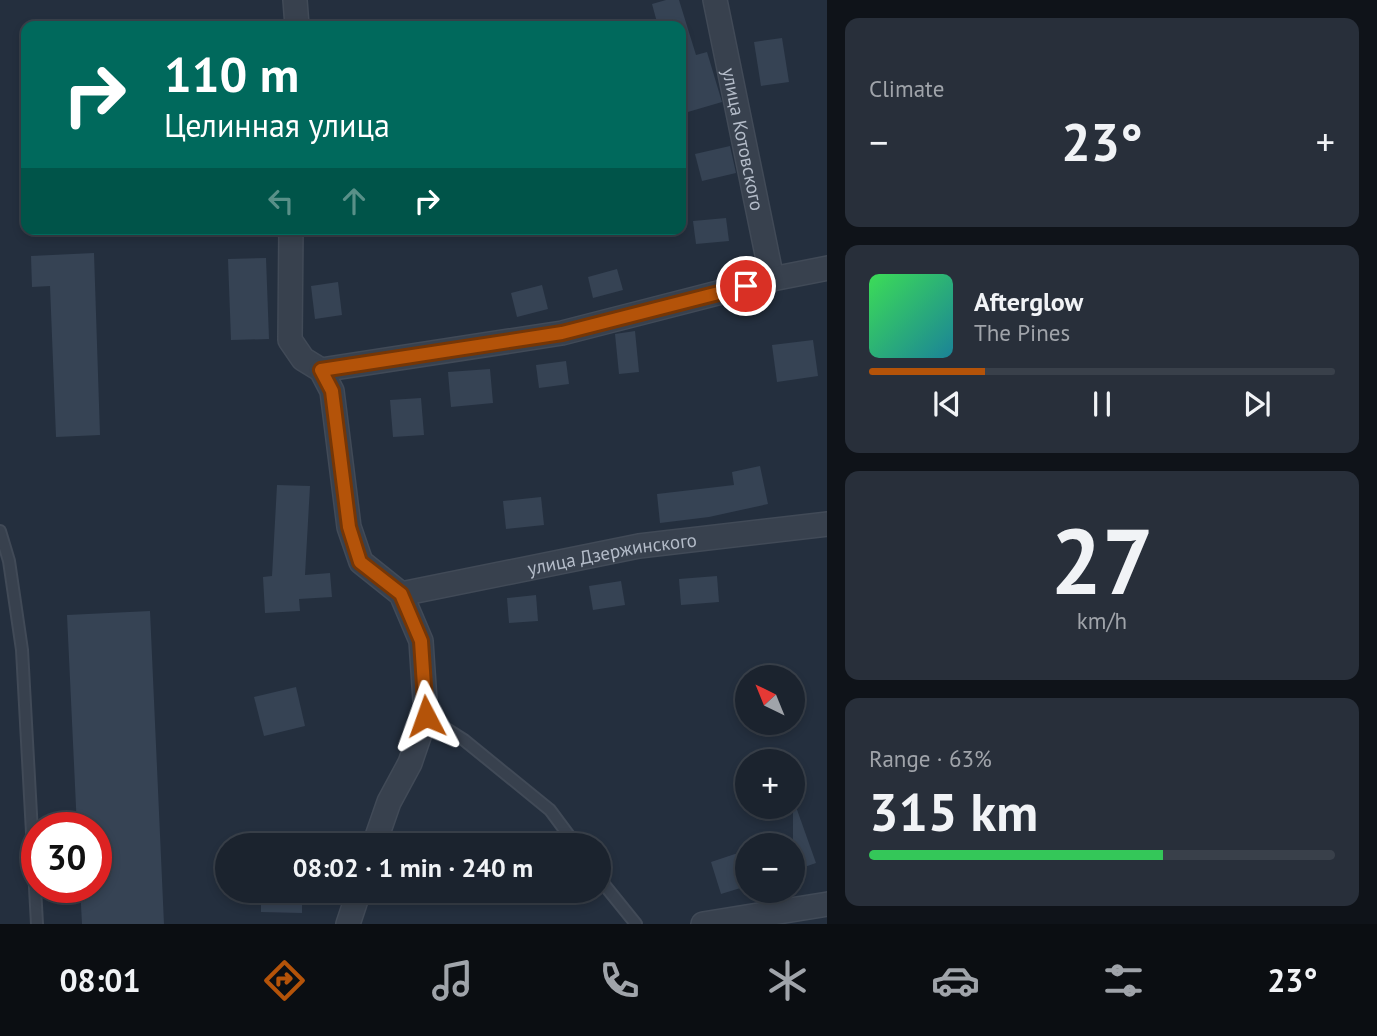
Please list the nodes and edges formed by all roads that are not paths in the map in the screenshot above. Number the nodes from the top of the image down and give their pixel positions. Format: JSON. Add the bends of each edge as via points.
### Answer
{"nodes":[{"id":1,"x":295,"y":0,"type":"edge"},
{"id":2,"x":715,"y":0,"type":"edge"},
{"id":3,"x":297,"y":21,"type":"edge"},
{"id":4,"x":291,"y":235,"type":"edge"},
{"id":5,"x":827,"y":268,"type":"edge"},
{"id":6,"x":772,"y":279,"type":"junction"},
{"id":7,"x":321,"y":370,"type":"junction"},
{"id":8,"x":827,"y":524,"type":"edge"},
{"id":9,"x":0,"y":531,"type":"edge"},
{"id":10,"x":401,"y":594,"type":"junction"},
{"id":11,"x":426,"y":716,"type":"junction"},
{"id":12,"x":378,"y":833,"type":"edge"},
{"id":13,"x":567,"y":833,"type":"edge"},
{"id":14,"x":611,"y":893,"type":"edge"},
{"id":15,"x":355,"y":903,"type":"edge"},
{"id":16,"x":827,"y":904,"type":"edge"},
{"id":17,"x":37,"y":924,"type":"edge"},
{"id":18,"x":348,"y":924,"type":"edge"},
{"id":19,"x":636,"y":924,"type":"edge"},
{"id":20,"x":703,"y":924,"type":"edge"}],
"edges":[{"from":1,"to":3,"type":"street"},
{"from":2,"to":6,"type":"street","name":"улица Котовского"},
{"from":4,"to":7,"type":"street","via":[[290,340],[303,359]]},
{"from":5,"to":6,"type":"street"},
{"from":6,"to":7,"type":"street","via":[[562,333]]},
{"from":7,"to":10,"type":"street","via":[[332,391],[349,527],[360,562]]},
{"from":8,"to":10,"type":"street","name":"улица Дзержинского","via":[[639,546]]},
{"from":9,"to":17,"type":"lane","via":[[22,650]]},
{"from":10,"to":11,"type":"street","via":[[421,641]]},
{"from":11,"to":12,"type":"street"},
{"from":11,"to":13,"type":"lane","via":[[464,740],[550,810]]},
{"from":14,"to":19,"type":"lane"},
{"from":15,"to":18,"type":"street"},
{"from":16,"to":20,"type":"street"}]}
